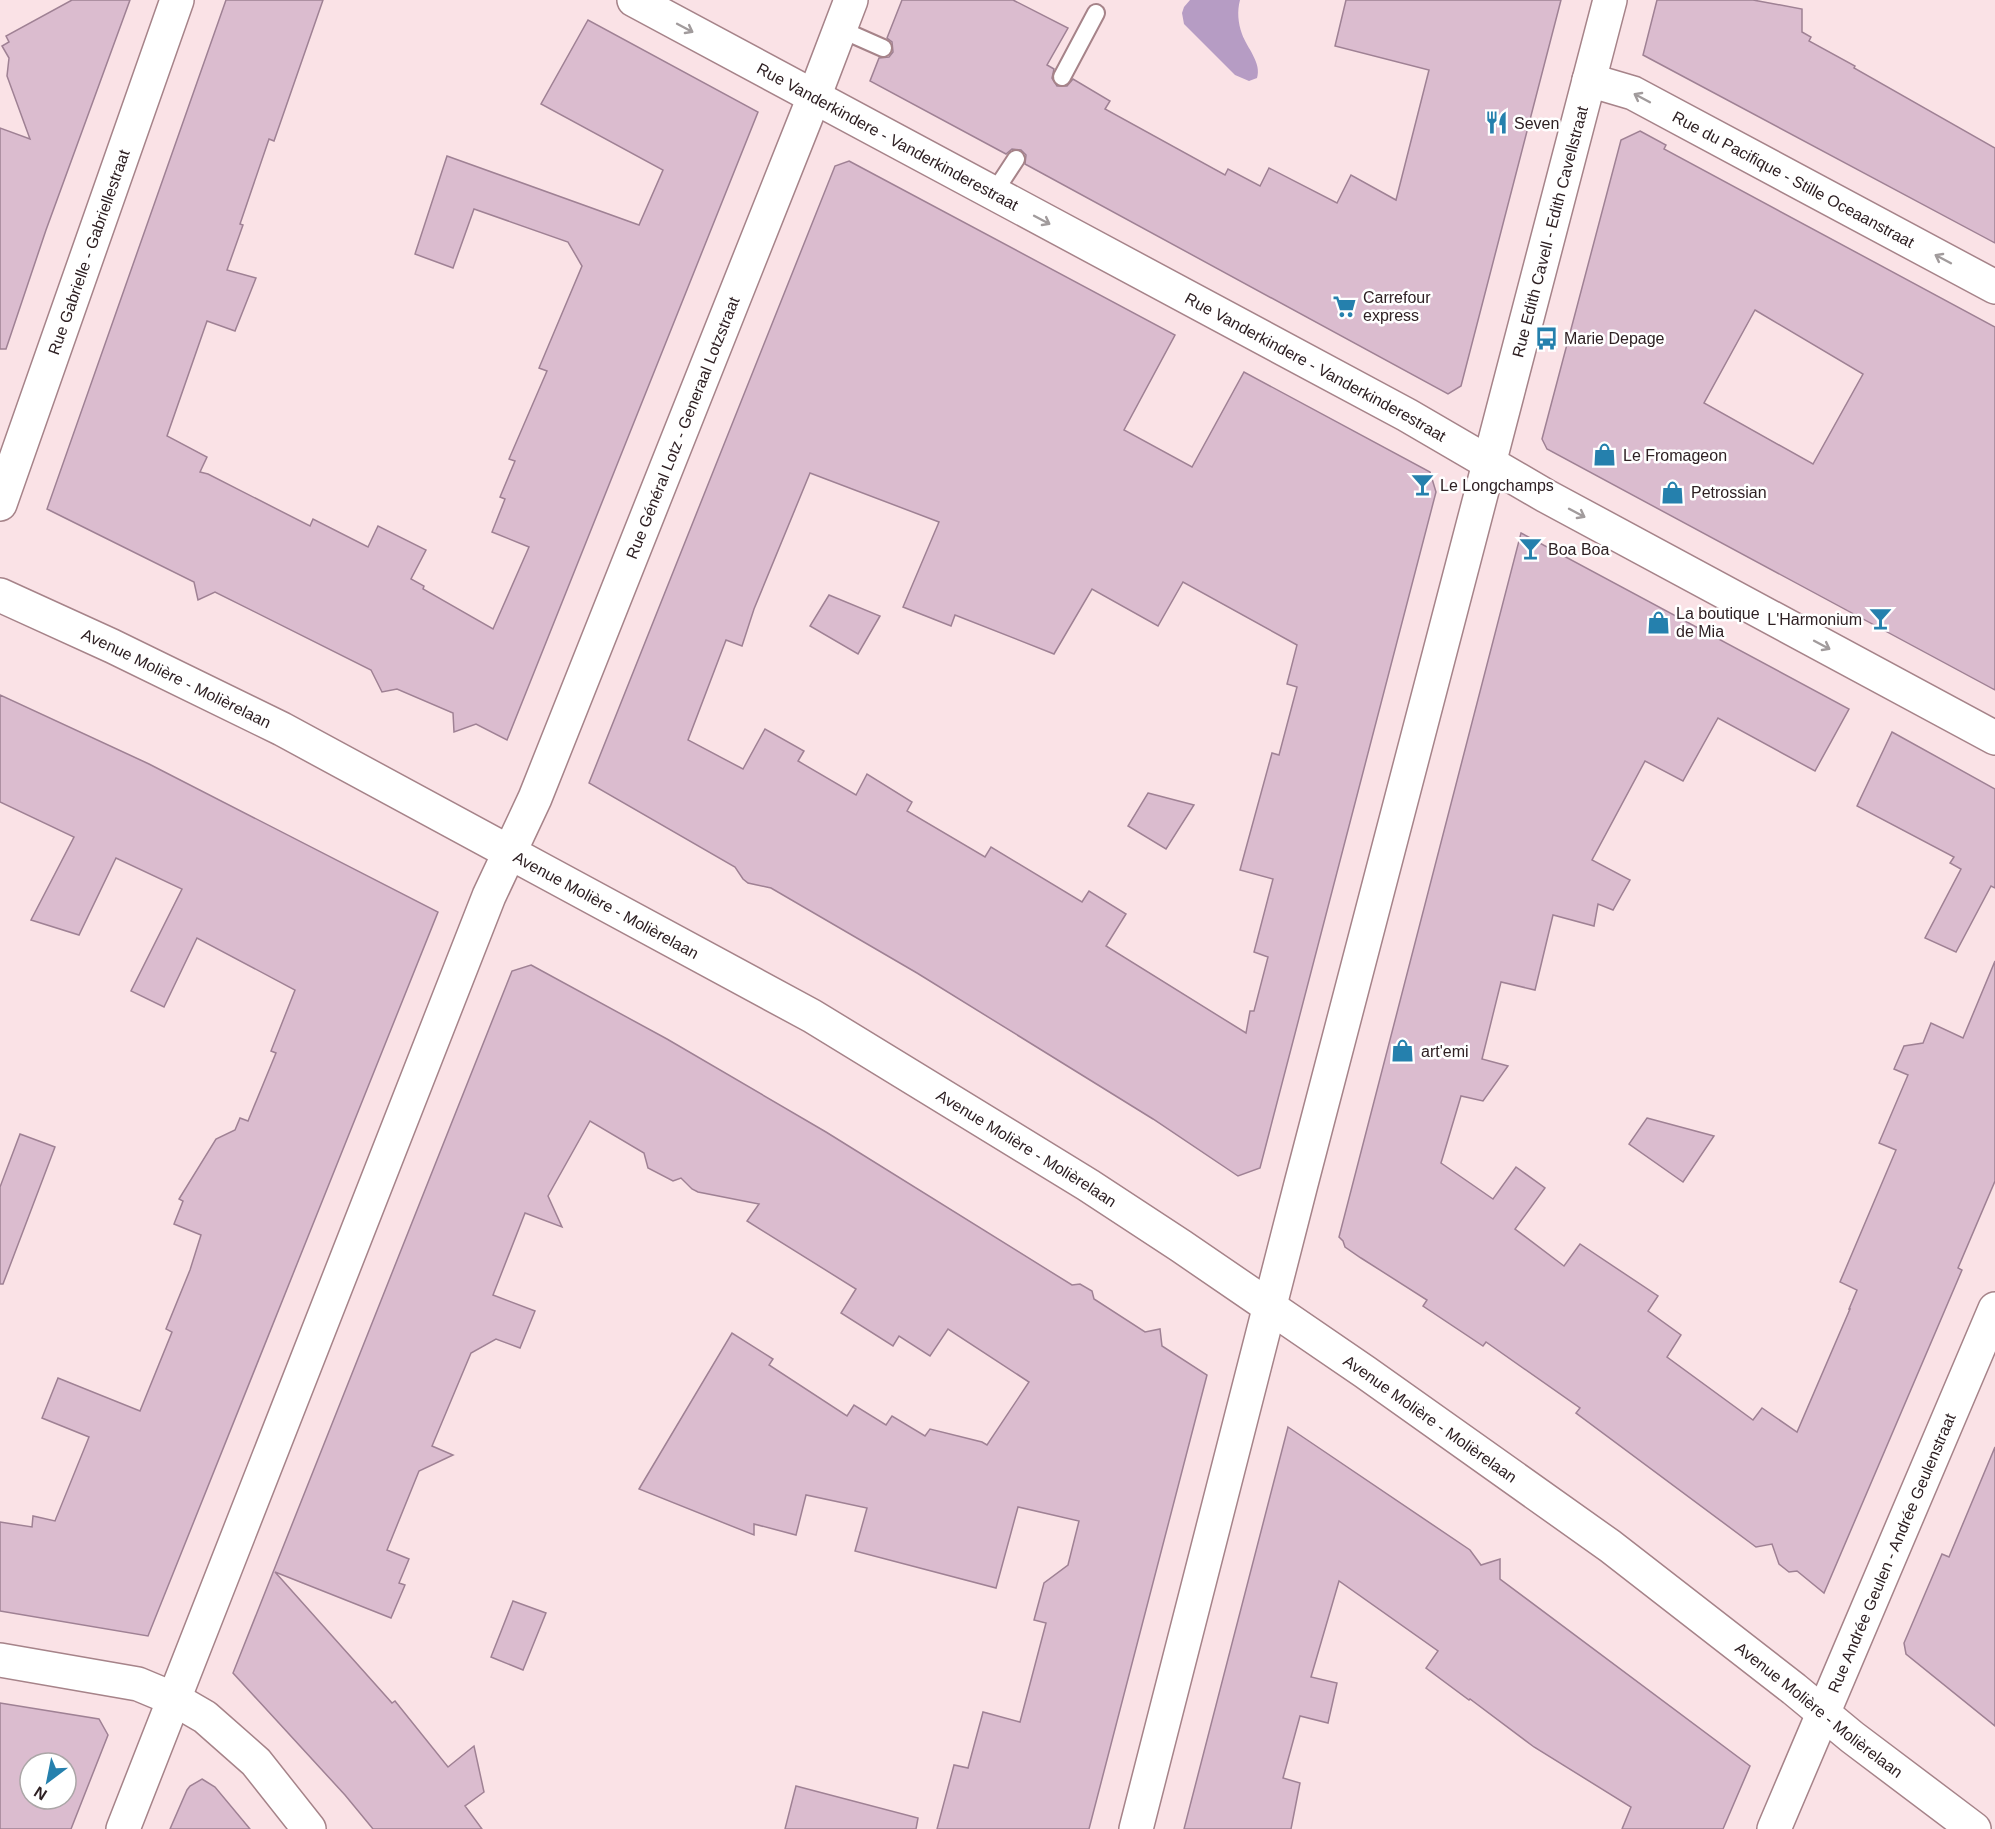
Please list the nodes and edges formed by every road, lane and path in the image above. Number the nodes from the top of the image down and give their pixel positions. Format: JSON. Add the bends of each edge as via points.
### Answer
{"nodes":[{"id":1,"x":177,"y":0,"type":"edge"},
{"id":2,"x":634,"y":0,"type":"edge"},
{"id":3,"x":1610,"y":0,"type":"edge"},
{"id":4,"x":1096,"y":13,"type":"dead end"},
{"id":5,"x":845,"y":15,"type":"edge"},
{"id":6,"x":884,"y":48,"type":"dead end"},
{"id":7,"x":1062,"y":77,"type":"dead end"},
{"id":8,"x":1589,"y":80,"type":"junction"},
{"id":9,"x":814,"y":97,"type":"junction"},
{"id":10,"x":1016,"y":159,"type":"dead end"},
{"id":11,"x":993,"y":194,"type":"junction"},
{"id":12,"x":1995,"y":287,"type":"edge"},
{"id":13,"x":1489,"y":463,"type":"junction"},
{"id":14,"x":0,"y":504,"type":"edge"},
{"id":15,"x":0,"y":595,"type":"edge"},
{"id":16,"x":1995,"y":738,"type":"edge"},
{"id":17,"x":510,"y":852,"type":"junction"},
{"id":18,"x":1270,"y":1306,"type":"junction"},
{"id":19,"x":1995,"y":1310,"type":"edge"},
{"id":20,"x":0,"y":1660,"type":"edge"},
{"id":21,"x":174,"y":1699,"type":"junction"},
{"id":22,"x":1824,"y":1713,"type":"junction"},
{"id":23,"x":123,"y":1829,"type":"edge"},
{"id":24,"x":309,"y":1829,"type":"edge"},
{"id":25,"x":1136,"y":1829,"type":"edge"},
{"id":26,"x":1774,"y":1829,"type":"edge"},
{"id":27,"x":1974,"y":1829,"type":"edge"}],
"edges":[{"from":1,"to":14,"type":"street","name":"Rue Gabrielle - Gabriellestraat"},
{"from":2,"to":9,"type":"street","name":"Rue Vanderkindere - Vanderkinderestraat","one_way":true},
{"from":3,"to":8,"type":"street","name":"Rue Edith Cavell - Edith Cavellstraat"},
{"from":4,"to":7,"type":"lane"},
{"from":5,"to":6,"type":"lane"},
{"from":5,"to":9,"type":"street","name":"Rue Général Lotz - Generaal Lotzstraat"},
{"from":12,"to":8,"type":"street","name":"Rue du Pacifique - Stille Oceaanstraat","one_way":true,"via":[[1633,93]]},
{"from":8,"to":13,"type":"street","name":"Rue Edith Cavell - Edith Cavellstraat"},
{"from":9,"to":11,"type":"street","name":"Rue Vanderkindere - Vanderkinderestraat"},
{"from":9,"to":17,"type":"street","name":"Rue Général Lotz - Generaal Lotzstraat","via":[[535,798]]},
{"from":10,"to":11,"type":"lane"},
{"from":11,"to":13,"type":"street","name":"Rue Vanderkindere - Vanderkinderestraat","one_way":true,"via":[[1407,415]]},
{"from":13,"to":16,"type":"street","name":"Rue Vanderkindere - Vanderkinderestraat","one_way":true},
{"from":13,"to":18,"type":"street","name":"Rue Edith Cavell - Edith Cavellstraat"},
{"from":15,"to":17,"type":"street","name":"Avenue Molière - Molièrelaan","via":[[282,729]]},
{"from":17,"to":18,"type":"street","name":"Avenue Molière - Molièrelaan","via":[[812,1016],[1088,1185]]},
{"from":17,"to":21,"type":"street","name":"Rue Général Lotz - Generaal Lotzstraat","via":[[489,896]]},
{"from":18,"to":22,"type":"street","name":"Avenue Molière - Molièrelaan","via":[[1610,1546]]},
{"from":18,"to":25,"type":"street","name":"Rue Edith Cavell - Edith Cavellstraat"},
{"from":19,"to":22,"type":"street","name":"Rue Andrée Geulen - Andrée Geulenstraat"},
{"from":20,"to":21,"type":"street","via":[[138,1684]]},
{"from":21,"to":23,"type":"street","name":"Rue Général Lotz - Generaal Lotzstraat"},
{"from":21,"to":24,"type":"street","via":[[205,1717],[256,1762]]},
{"from":22,"to":26,"type":"street","name":"Rue Andrée Geulen - Andrée Geulenstraat"},
{"from":22,"to":27,"type":"street","name":"Avenue Molière - Molièrelaan"}]}
